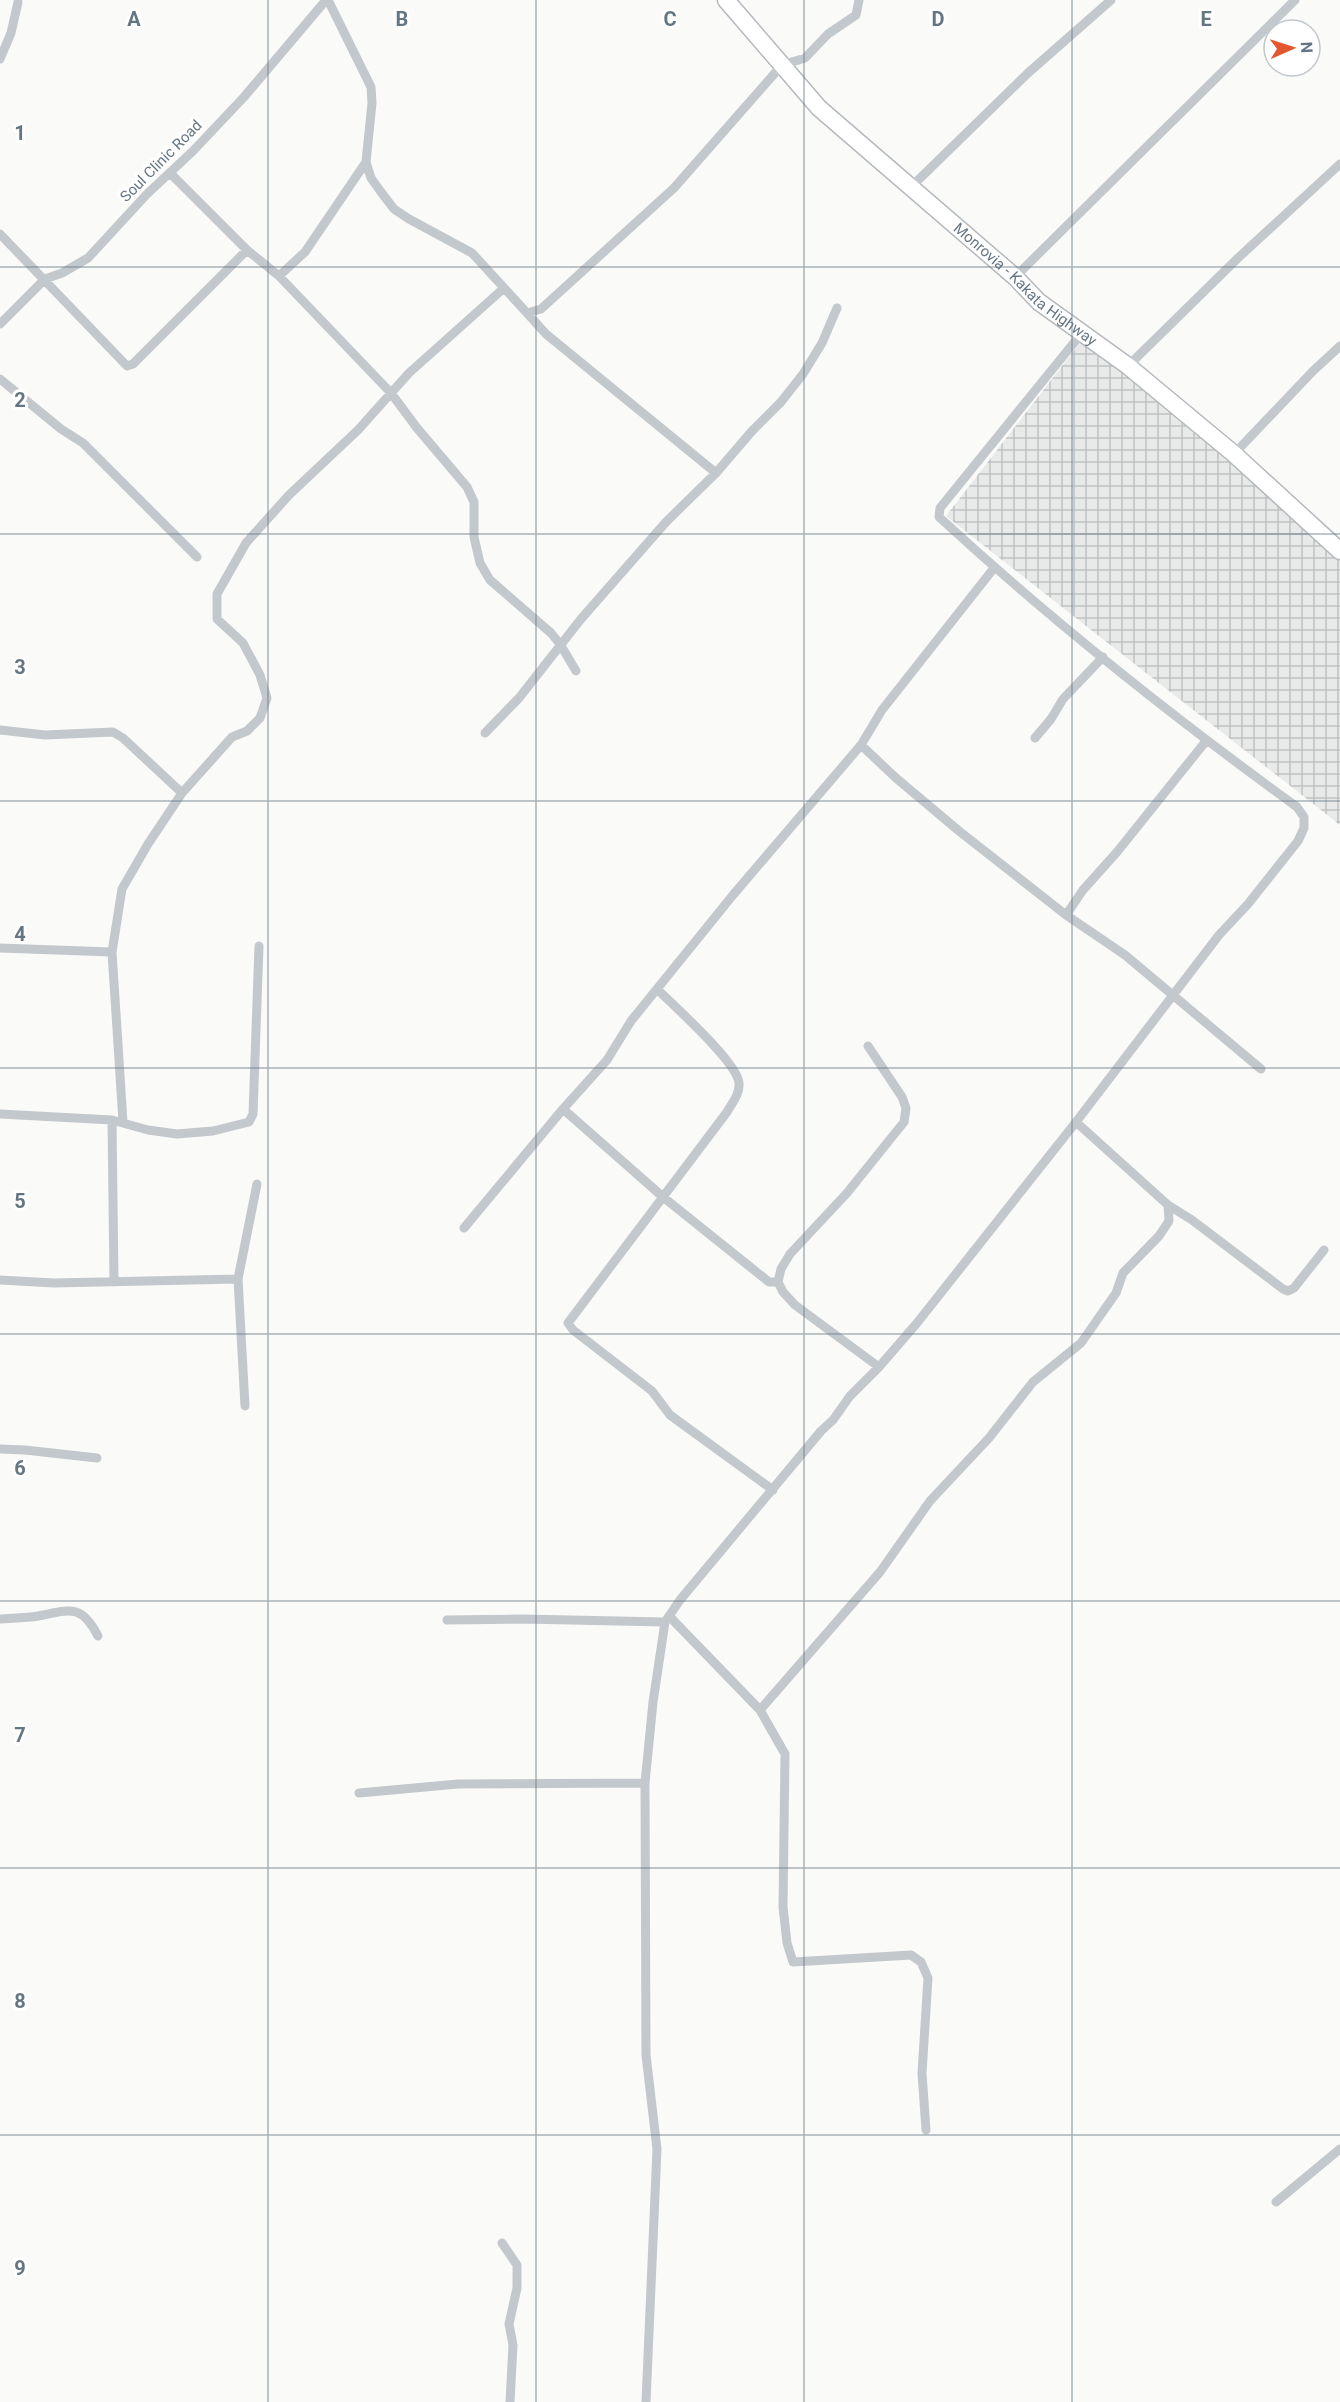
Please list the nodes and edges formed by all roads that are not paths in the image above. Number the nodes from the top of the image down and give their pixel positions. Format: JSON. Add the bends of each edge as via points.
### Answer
{"nodes":[{"id":1,"x":327,"y":0,"type":"edge"},
{"id":2,"x":726,"y":0,"type":"edge"},
{"id":3,"x":859,"y":0,"type":"edge"},
{"id":4,"x":1111,"y":0,"type":"edge"},
{"id":5,"x":1295,"y":0,"type":"edge"},
{"id":6,"x":18,"y":2,"type":"dead end"},
{"id":7,"x":0,"y":58,"type":"edge"},
{"id":8,"x":782,"y":65,"type":"junction"},
{"id":9,"x":366,"y":162,"type":"junction"},
{"id":10,"x":1340,"y":164,"type":"edge"},
{"id":11,"x":170,"y":173,"type":"junction"},
{"id":12,"x":910,"y":188,"type":"junction"},
{"id":13,"x":0,"y":234,"type":"edge"},
{"id":14,"x":247,"y":250,"type":"junction"},
{"id":15,"x":279,"y":276,"type":"junction"},
{"id":16,"x":1015,"y":277,"type":"junction"},
{"id":17,"x":45,"y":279,"type":"junction"},
{"id":18,"x":504,"y":288,"type":"junction"},
{"id":19,"x":837,"y":308,"type":"dead end"},
{"id":20,"x":527,"y":313,"type":"junction"},
{"id":21,"x":0,"y":324,"type":"edge"},
{"id":22,"x":1080,"y":334,"type":"junction"},
{"id":23,"x":1340,"y":346,"type":"edge"},
{"id":24,"x":1128,"y":366,"type":"junction"},
{"id":25,"x":0,"y":379,"type":"edge"},
{"id":26,"x":391,"y":393,"type":"junction"},
{"id":27,"x":1234,"y":454,"type":"junction"},
{"id":28,"x":716,"y":473,"type":"junction"},
{"id":29,"x":1338,"y":545,"type":"edge"},
{"id":30,"x":197,"y":557,"type":"dead end"},
{"id":31,"x":994,"y":568,"type":"junction"},
{"id":32,"x":560,"y":644,"type":"junction"},
{"id":33,"x":1103,"y":657,"type":"junction"},
{"id":34,"x":576,"y":671,"type":"dead end"},
{"id":35,"x":0,"y":730,"type":"edge"},
{"id":36,"x":485,"y":733,"type":"dead end"},
{"id":37,"x":1035,"y":738,"type":"dead end"},
{"id":38,"x":1206,"y":741,"type":"junction"},
{"id":39,"x":861,"y":745,"type":"junction"},
{"id":40,"x":182,"y":794,"type":"junction"},
{"id":41,"x":1066,"y":915,"type":"junction"},
{"id":42,"x":259,"y":946,"type":"dead end"},
{"id":43,"x":0,"y":948,"type":"edge"},
{"id":44,"x":112,"y":952,"type":"junction"},
{"id":45,"x":657,"y":989,"type":"junction"},
{"id":46,"x":1172,"y":995,"type":"junction"},
{"id":47,"x":868,"y":1046,"type":"dead end"},
{"id":48,"x":1261,"y":1069,"type":"dead end"},
{"id":49,"x":563,"y":1109,"type":"junction"},
{"id":50,"x":0,"y":1114,"type":"edge"},
{"id":51,"x":112,"y":1120,"type":"junction"},
{"id":52,"x":123,"y":1122,"type":"junction"},
{"id":53,"x":1076,"y":1122,"type":"junction"},
{"id":54,"x":257,"y":1184,"type":"dead end"},
{"id":55,"x":663,"y":1197,"type":"junction"},
{"id":56,"x":1168,"y":1205,"type":"junction"},
{"id":57,"x":464,"y":1228,"type":"dead end"},
{"id":58,"x":1324,"y":1250,"type":"dead end"},
{"id":59,"x":238,"y":1279,"type":"junction"},
{"id":60,"x":0,"y":1280,"type":"edge"},
{"id":61,"x":114,"y":1282,"type":"junction"},
{"id":62,"x":778,"y":1282,"type":"junction"},
{"id":63,"x":879,"y":1367,"type":"junction"},
{"id":64,"x":245,"y":1406,"type":"dead end"},
{"id":65,"x":0,"y":1449,"type":"edge"},
{"id":66,"x":97,"y":1458,"type":"dead end"},
{"id":67,"x":773,"y":1490,"type":"junction"},
{"id":68,"x":0,"y":1619,"type":"edge"},
{"id":69,"x":667,"y":1619,"type":"junction"},
{"id":70,"x":447,"y":1620,"type":"dead end"},
{"id":71,"x":98,"y":1636,"type":"dead end"},
{"id":72,"x":760,"y":1710,"type":"junction"},
{"id":73,"x":645,"y":1783,"type":"junction"},
{"id":74,"x":359,"y":1793,"type":"dead end"},
{"id":75,"x":926,"y":2130,"type":"dead end"},
{"id":76,"x":1340,"y":2149,"type":"edge"},
{"id":77,"x":1276,"y":2202,"type":"dead end"},
{"id":78,"x":502,"y":2243,"type":"dead end"},
{"id":79,"x":510,"y":2402,"type":"edge"},
{"id":80,"x":646,"y":2402,"type":"edge"}],
"edges":[{"from":1,"to":9,"type":"street","via":[[371,87]]},
{"from":1,"to":11,"type":"street","name":"Soul Clinic Road","via":[[244,98]]},
{"from":2,"to":8,"type":"highway","name":"Monrovia - Kakata Highway"},
{"from":3,"to":8,"type":"street","via":[[856,15],[828,34],[805,58]]},
{"from":4,"to":12,"type":"street","via":[[1028,73]]},
{"from":5,"to":16,"type":"street"},
{"from":6,"to":7,"type":"street"},
{"from":8,"to":12,"type":"highway","name":"Monrovia - Kakata Highway","via":[[819,108]]},
{"from":8,"to":20,"type":"street","via":[[674,188],[541,309]]},
{"from":9,"to":15,"type":"street","via":[[305,252]]},
{"from":9,"to":18,"type":"street","via":[[371,178],[394,209],[472,253]]},
{"from":10,"to":24,"type":"street"},
{"from":11,"to":14,"type":"street"},
{"from":11,"to":17,"type":"street","name":"Soul Clinic Road","via":[[88,258]]},
{"from":12,"to":16,"type":"highway","name":"Monrovia - Kakata Highway"},
{"from":13,"to":17,"type":"street"},
{"from":14,"to":15,"type":"street"},
{"from":14,"to":17,"type":"street","via":[[131,366]]},
{"from":15,"to":26,"type":"street"},
{"from":16,"to":22,"type":"highway","name":"Monrovia - Kakata Highway"},
{"from":17,"to":21,"type":"street","name":"Soul Clinic Road"},
{"from":18,"to":20,"type":"street"},
{"from":18,"to":26,"type":"street"},
{"from":19,"to":28,"type":"street","via":[[803,374]]},
{"from":20,"to":28,"type":"street","via":[[546,334]]},
{"from":22,"to":24,"type":"highway","name":"Monrovia - Kakata Highway"},
{"from":22,"to":31,"type":"street","via":[[938,513]]},
{"from":23,"to":27,"type":"street"},
{"from":24,"to":27,"type":"highway","name":"Monrovia - Kakata Highway"},
{"from":25,"to":30,"type":"street","via":[[83,443]]},
{"from":26,"to":32,"type":"street","via":[[471,495],[474,537],[480,562],[490,580]]},
{"from":26,"to":40,"type":"street","via":[[246,543],[217,594],[217,619],[243,643],[267,698],[260,718],[247,731],[232,737]]},
{"from":27,"to":29,"type":"highway","name":"Monrovia - Kakata Highway"},
{"from":28,"to":32,"type":"street","via":[[666,522]]},
{"from":31,"to":33,"type":"street"},
{"from":31,"to":39,"type":"street","via":[[882,710]]},
{"from":32,"to":34,"type":"street"},
{"from":32,"to":36,"type":"street","via":[[519,698]]},
{"from":33,"to":37,"type":"street","via":[[1062,699]]},
{"from":33,"to":38,"type":"street"},
{"from":35,"to":40,"type":"street","via":[[45,735],[113,732]]},
{"from":38,"to":41,"type":"street"},
{"from":38,"to":46,"type":"street","via":[[1297,807],[1304,817],[1304,828],[1298,842]]},
{"from":39,"to":41,"type":"street","via":[[959,831]]},
{"from":39,"to":45,"type":"street"},
{"from":40,"to":44,"type":"street","via":[[122,890]]},
{"from":41,"to":46,"type":"street","via":[[1125,955]]},
{"from":42,"to":52,"type":"street","via":[[253,1114],[249,1122],[177,1134]]},
{"from":43,"to":44,"type":"street"},
{"from":44,"to":52,"type":"street"},
{"from":45,"to":49,"type":"street","via":[[607,1060]]},
{"from":45,"to":55,"type":"street","via":[[728,1060],[739,1080],[739,1092],[727,1112]]},
{"from":46,"to":48,"type":"street"},
{"from":46,"to":53,"type":"street"},
{"from":47,"to":62,"type":"street","via":[[902,1097],[906,1108],[904,1122],[847,1193],[790,1254]]},
{"from":49,"to":55,"type":"street"},
{"from":49,"to":57,"type":"street"},
{"from":50,"to":51,"type":"street"},
{"from":51,"to":52,"type":"street"},
{"from":51,"to":61,"type":"street"},
{"from":53,"to":56,"type":"street"},
{"from":53,"to":63,"type":"street"},
{"from":54,"to":59,"type":"street"},
{"from":55,"to":62,"type":"street","via":[[769,1282]]},
{"from":55,"to":67,"type":"street","via":[[568,1323],[652,1390],[670,1415]]},
{"from":56,"to":58,"type":"street","via":[[1288,1291]]},
{"from":56,"to":72,"type":"street","via":[[1169,1221],[1160,1236],[1124,1273],[1116,1293],[1081,1343],[1033,1382],[989,1438],[930,1501],[880,1572]]},
{"from":59,"to":61,"type":"street"},
{"from":59,"to":64,"type":"street"},
{"from":60,"to":61,"type":"street"},
{"from":62,"to":63,"type":"street","via":[[795,1305]]},
{"from":63,"to":67,"type":"street","via":[[850,1396]]},
{"from":65,"to":66,"type":"street"},
{"from":67,"to":69,"type":"street"},
{"from":68,"to":71,"type":"street","via":[[69,1610],[80,1612]]},
{"from":69,"to":70,"type":"street"},
{"from":69,"to":72,"type":"street"},
{"from":69,"to":73,"type":"street"},
{"from":72,"to":75,"type":"street","via":[[785,1754],[783,1907],[793,1962],[911,1955],[921,1962],[928,1978],[922,2073]]},
{"from":73,"to":74,"type":"street","via":[[458,1784]]},
{"from":73,"to":80,"type":"street","via":[[646,2055],[657,2150]]},
{"from":76,"to":77,"type":"street"},
{"from":78,"to":79,"type":"street","via":[[517,2265],[517,2288],[509,2324],[513,2346]]}]}
